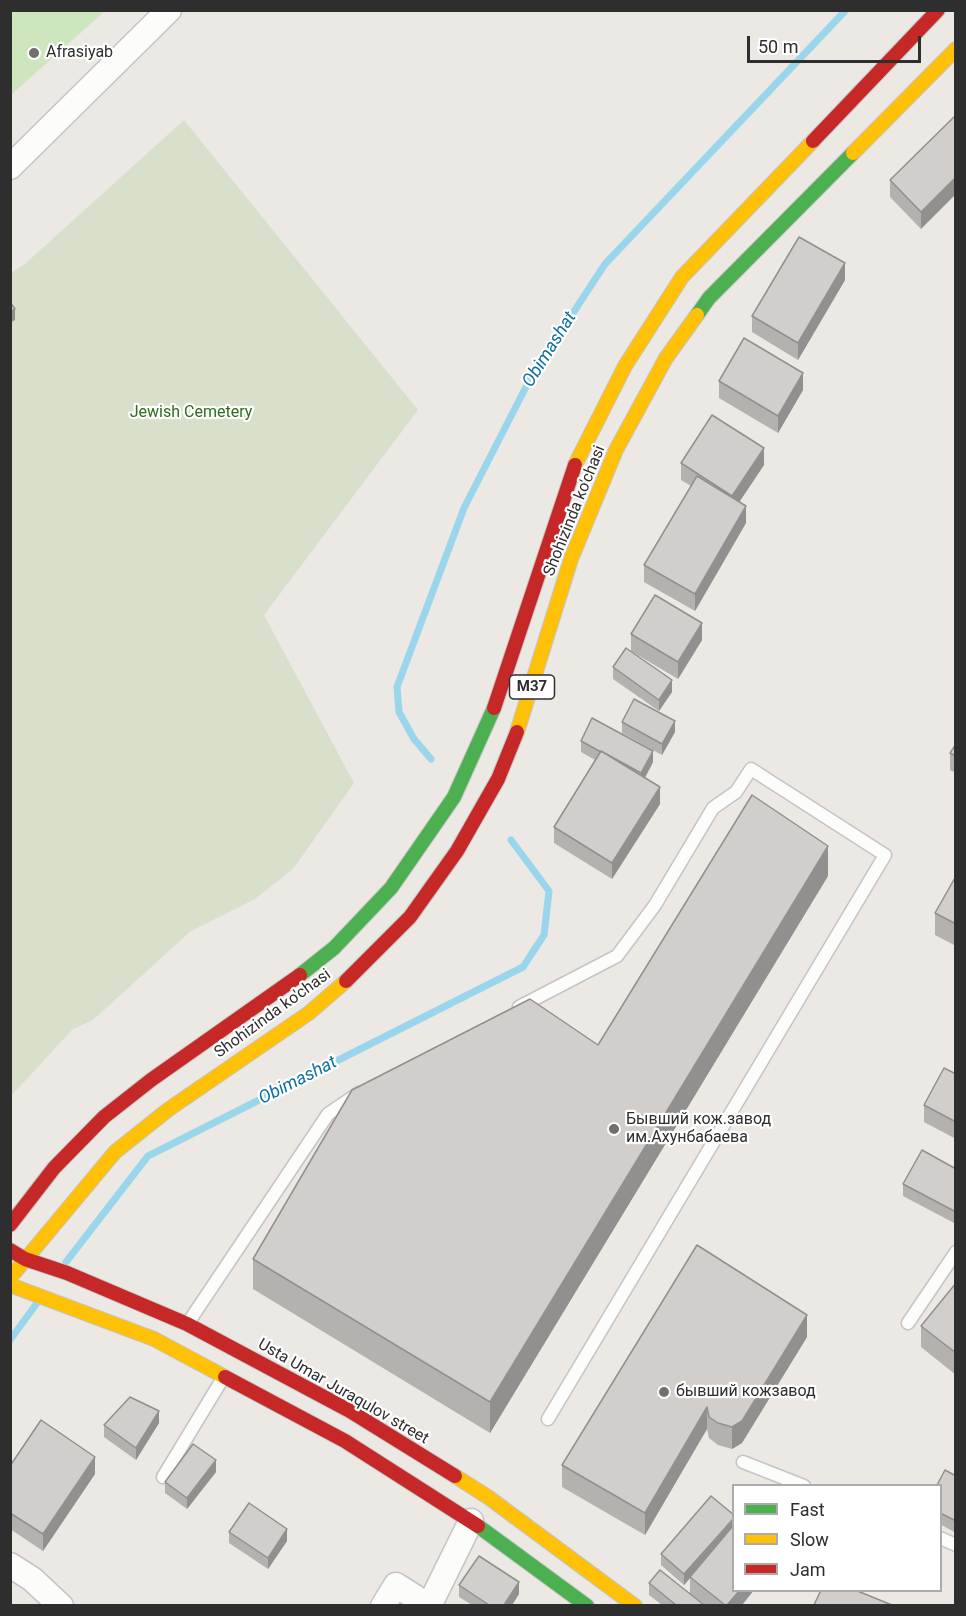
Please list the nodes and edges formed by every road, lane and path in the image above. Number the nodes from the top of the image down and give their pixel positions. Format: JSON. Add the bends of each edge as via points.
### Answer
{"nodes":[{"id":1,"x":169,"y":10,"type":"edge"},
{"id":2,"x":938,"y":10,"type":"edge"},
{"id":3,"x":956,"y":49,"type":"edge"},
{"id":4,"x":10,"y":167,"type":"edge"},
{"id":5,"x":503,"y":1016,"type":"edge"},
{"id":6,"x":368,"y":1086,"type":"edge"},
{"id":7,"x":10,"y":1225,"type":"edge"},
{"id":8,"x":10,"y":1250,"type":"edge"},
{"id":9,"x":956,"y":1252,"type":"edge"},
{"id":10,"x":25,"y":1259,"type":"junction"},
{"id":11,"x":10,"y":1278,"type":"edge"},
{"id":12,"x":10,"y":1286,"type":"edge"},
{"id":13,"x":908,"y":1323,"type":"dead end"},
{"id":14,"x":187,"y":1324,"type":"junction"},
{"id":15,"x":224,"y":1375,"type":"junction"},
{"id":16,"x":548,"y":1419,"type":"dead end"},
{"id":17,"x":743,"y":1462,"type":"dead end"},
{"id":18,"x":164,"y":1477,"type":"dead end"},
{"id":19,"x":801,"y":1484,"type":"edge"},
{"id":20,"x":471,"y":1521,"type":"junction"},
{"id":21,"x":942,"y":1539,"type":"edge"},
{"id":22,"x":956,"y":1545,"type":"edge"},
{"id":23,"x":10,"y":1565,"type":"edge"},
{"id":24,"x":61,"y":1605,"type":"edge"},
{"id":25,"x":383,"y":1605,"type":"edge"},
{"id":26,"x":429,"y":1605,"type":"edge"},
{"id":27,"x":587,"y":1605,"type":"edge"},
{"id":28,"x":635,"y":1605,"type":"edge"}],
"edges":[{"from":1,"to":4,"type":"street"},
{"from":2,"to":7,"type":"main road","name":"Shohizinda ko'chasi","number":"M37","via":[[682,277],[625,366],[570,475],[494,708],[470,767],[454,797],[391,888],[334,948],[297,978],[104,1117],[54,1168]]},
{"from":3,"to":10,"type":"main road","name":"Shohizinda ko'chasi","number":"M37","via":[[709,298],[666,358],[616,450],[571,559],[516,737],[498,779],[458,851],[410,917],[363,967],[309,1013],[169,1109],[115,1152]]},
{"from":5,"to":16,"type":"lane","via":[[617,956],[655,905],[712,808],[736,792],[752,769],[885,855]]},
{"from":6,"to":14,"type":"lane","via":[[328,1114]]},
{"from":8,"to":10,"type":"main road","name":"Usta Umar Juraqulov street"},
{"from":9,"to":13,"type":"lane"},
{"from":10,"to":11,"type":"main road","number":"M37"},
{"from":10,"to":14,"type":"main road","name":"Usta Umar Juraqulov street"},
{"from":12,"to":15,"type":"main road","via":[[154,1339]]},
{"from":14,"to":28,"type":"main road","name":"Usta Umar Juraqulov street","via":[[350,1411],[478,1490]]},
{"from":15,"to":18,"type":"lane"},
{"from":15,"to":20,"type":"main road","via":[[345,1441]]},
{"from":17,"to":19,"type":"lane"},
{"from":20,"to":26,"type":"street"},
{"from":20,"to":27,"type":"main road"},
{"from":21,"to":22,"type":"lane"},
{"from":23,"to":24,"type":"street"},
{"from":25,"to":26,"type":"street","via":[[396,1584]]}]}
